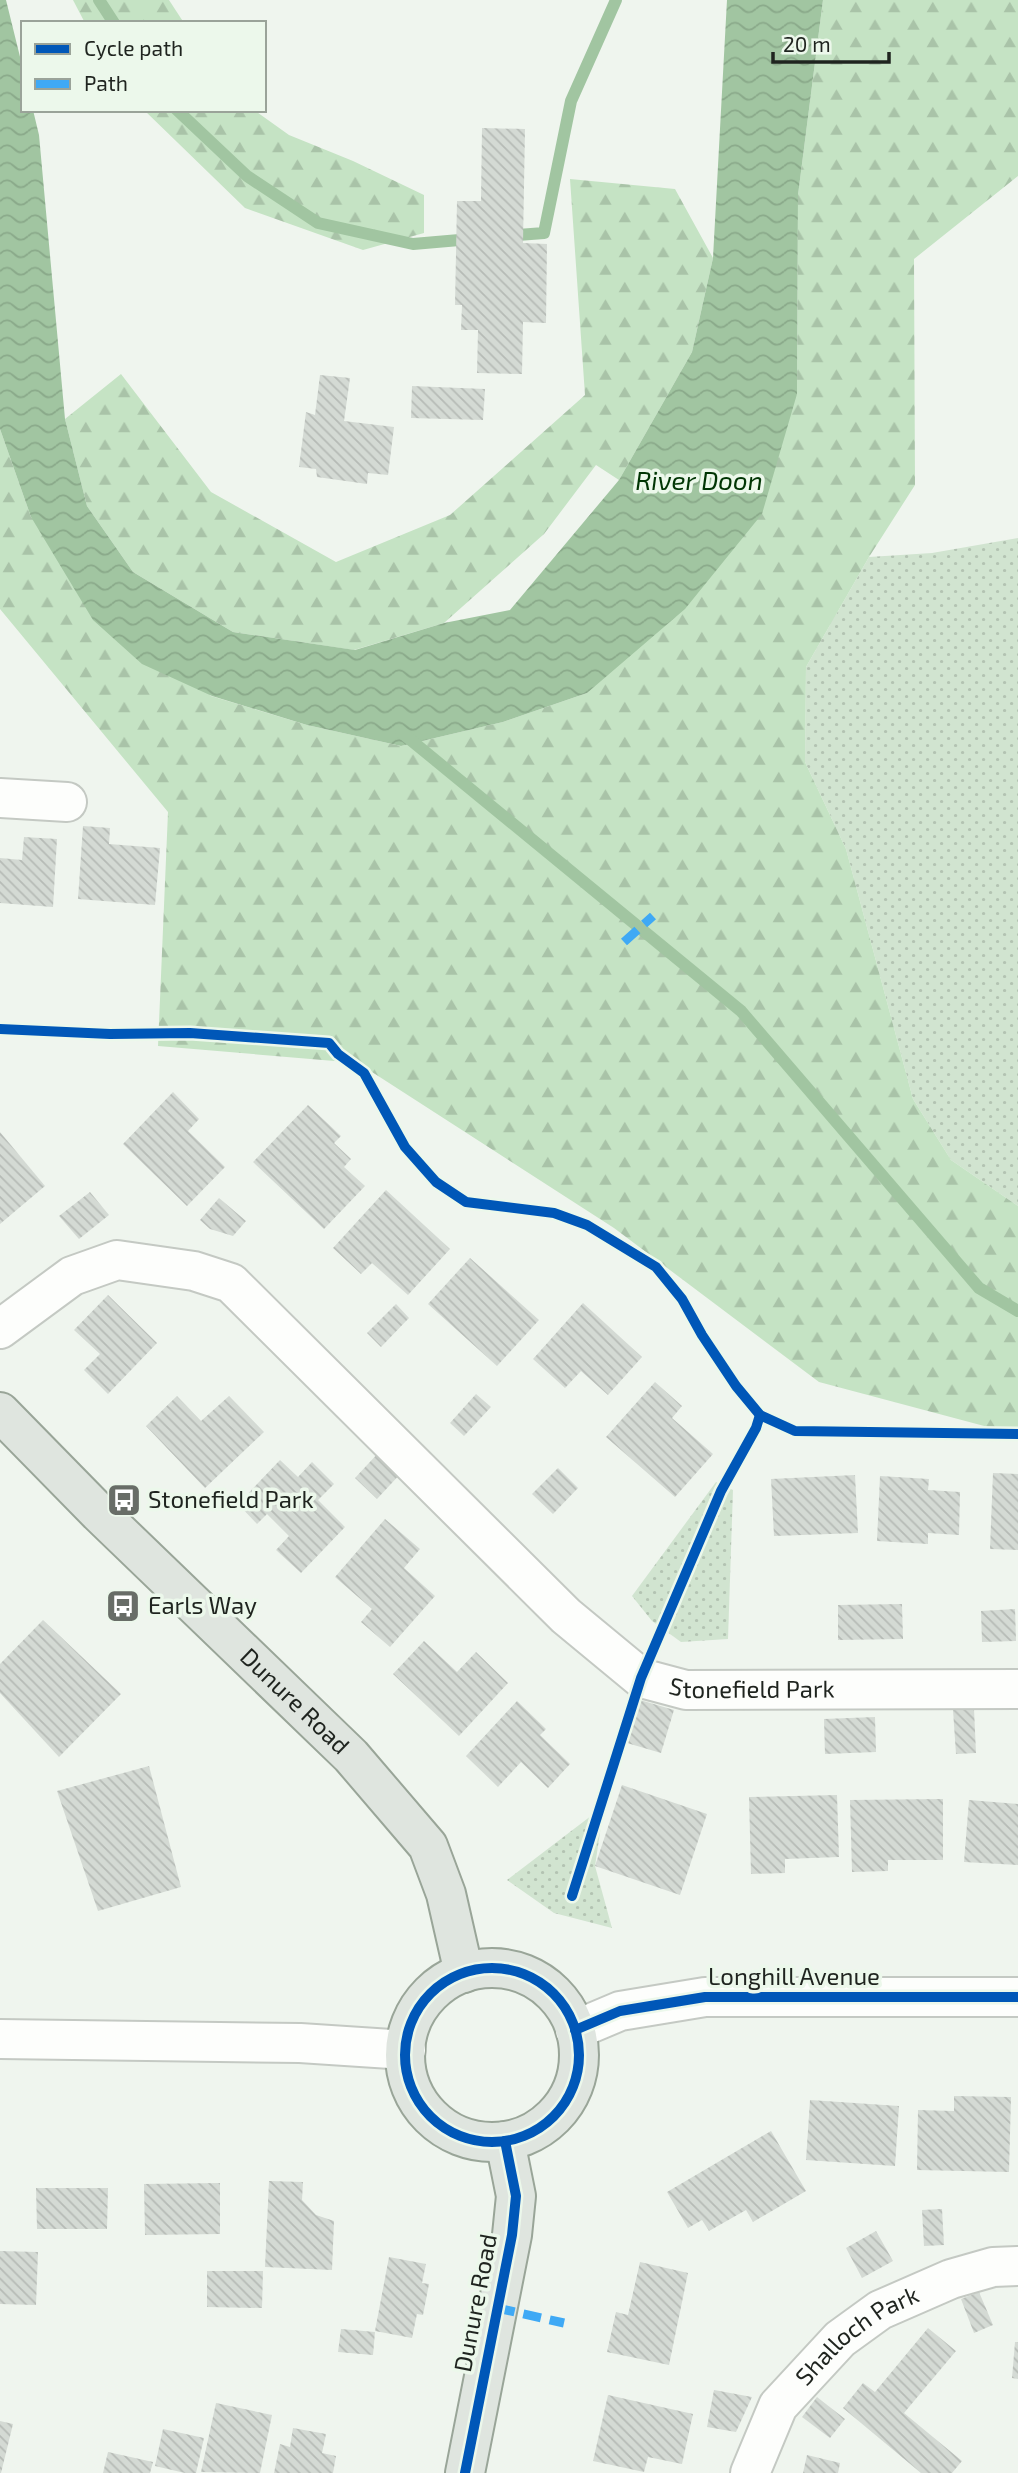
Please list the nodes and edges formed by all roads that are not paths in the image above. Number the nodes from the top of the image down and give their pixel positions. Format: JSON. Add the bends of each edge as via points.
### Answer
{"nodes":[{"id":1,"x":0,"y":798,"type":"edge"},
{"id":2,"x":67,"y":802,"type":"dead end"},
{"id":3,"x":0,"y":1329,"type":"edge"},
{"id":4,"x":0,"y":1412,"type":"edge"},
{"id":5,"x":1018,"y":1689,"type":"edge"},
{"id":6,"x":464,"y":1973,"type":"junction"},
{"id":7,"x":1018,"y":1997,"type":"edge"},
{"id":8,"x":575,"y":2030,"type":"junction"},
{"id":9,"x":0,"y":2039,"type":"edge"},
{"id":10,"x":405,"y":2050,"type":"junction"},
{"id":11,"x":505,"y":2141,"type":"junction"},
{"id":12,"x":1018,"y":2266,"type":"edge"},
{"id":13,"x":465,"y":2473,"type":"edge"},
{"id":14,"x":750,"y":2473,"type":"edge"}],
"edges":[{"from":1,"to":2,"type":"street"},
{"from":3,"to":5,"type":"street","name":"Stonefield Park","via":[[72,1276],[117,1260],[194,1270],[231,1283],[566,1616],[641,1678],[686,1690]]},
{"from":4,"to":6,"type":"main road","name":"Dunure Road","via":[[351,1756],[428,1846],[446,1894]]},
{"from":6,"to":8,"type":"main road","via":[[497,1968],[537,1980],[567,2011]]},
{"from":6,"to":10,"type":"main road","via":[[422,2003]]},
{"from":7,"to":8,"type":"street","name":"Longhill Avenue","via":[[705,1997],[620,2011]]},
{"from":8,"to":11,"type":"main road","via":[[576,2078],[566,2100],[552,2119],[532,2133]]},
{"from":9,"to":10,"type":"street","via":[[300,2043]]},
{"from":10,"to":11,"type":"main road","via":[[415,2097],[440,2126],[475,2141]]},
{"from":11,"to":13,"type":"main road","name":"Dunure Road","via":[[516,2196],[513,2222]]},
{"from":12,"to":14,"type":"street","name":"Shalloch Park","via":[[993,2267],[951,2279],[880,2310],[840,2339],[778,2406]]}]}
